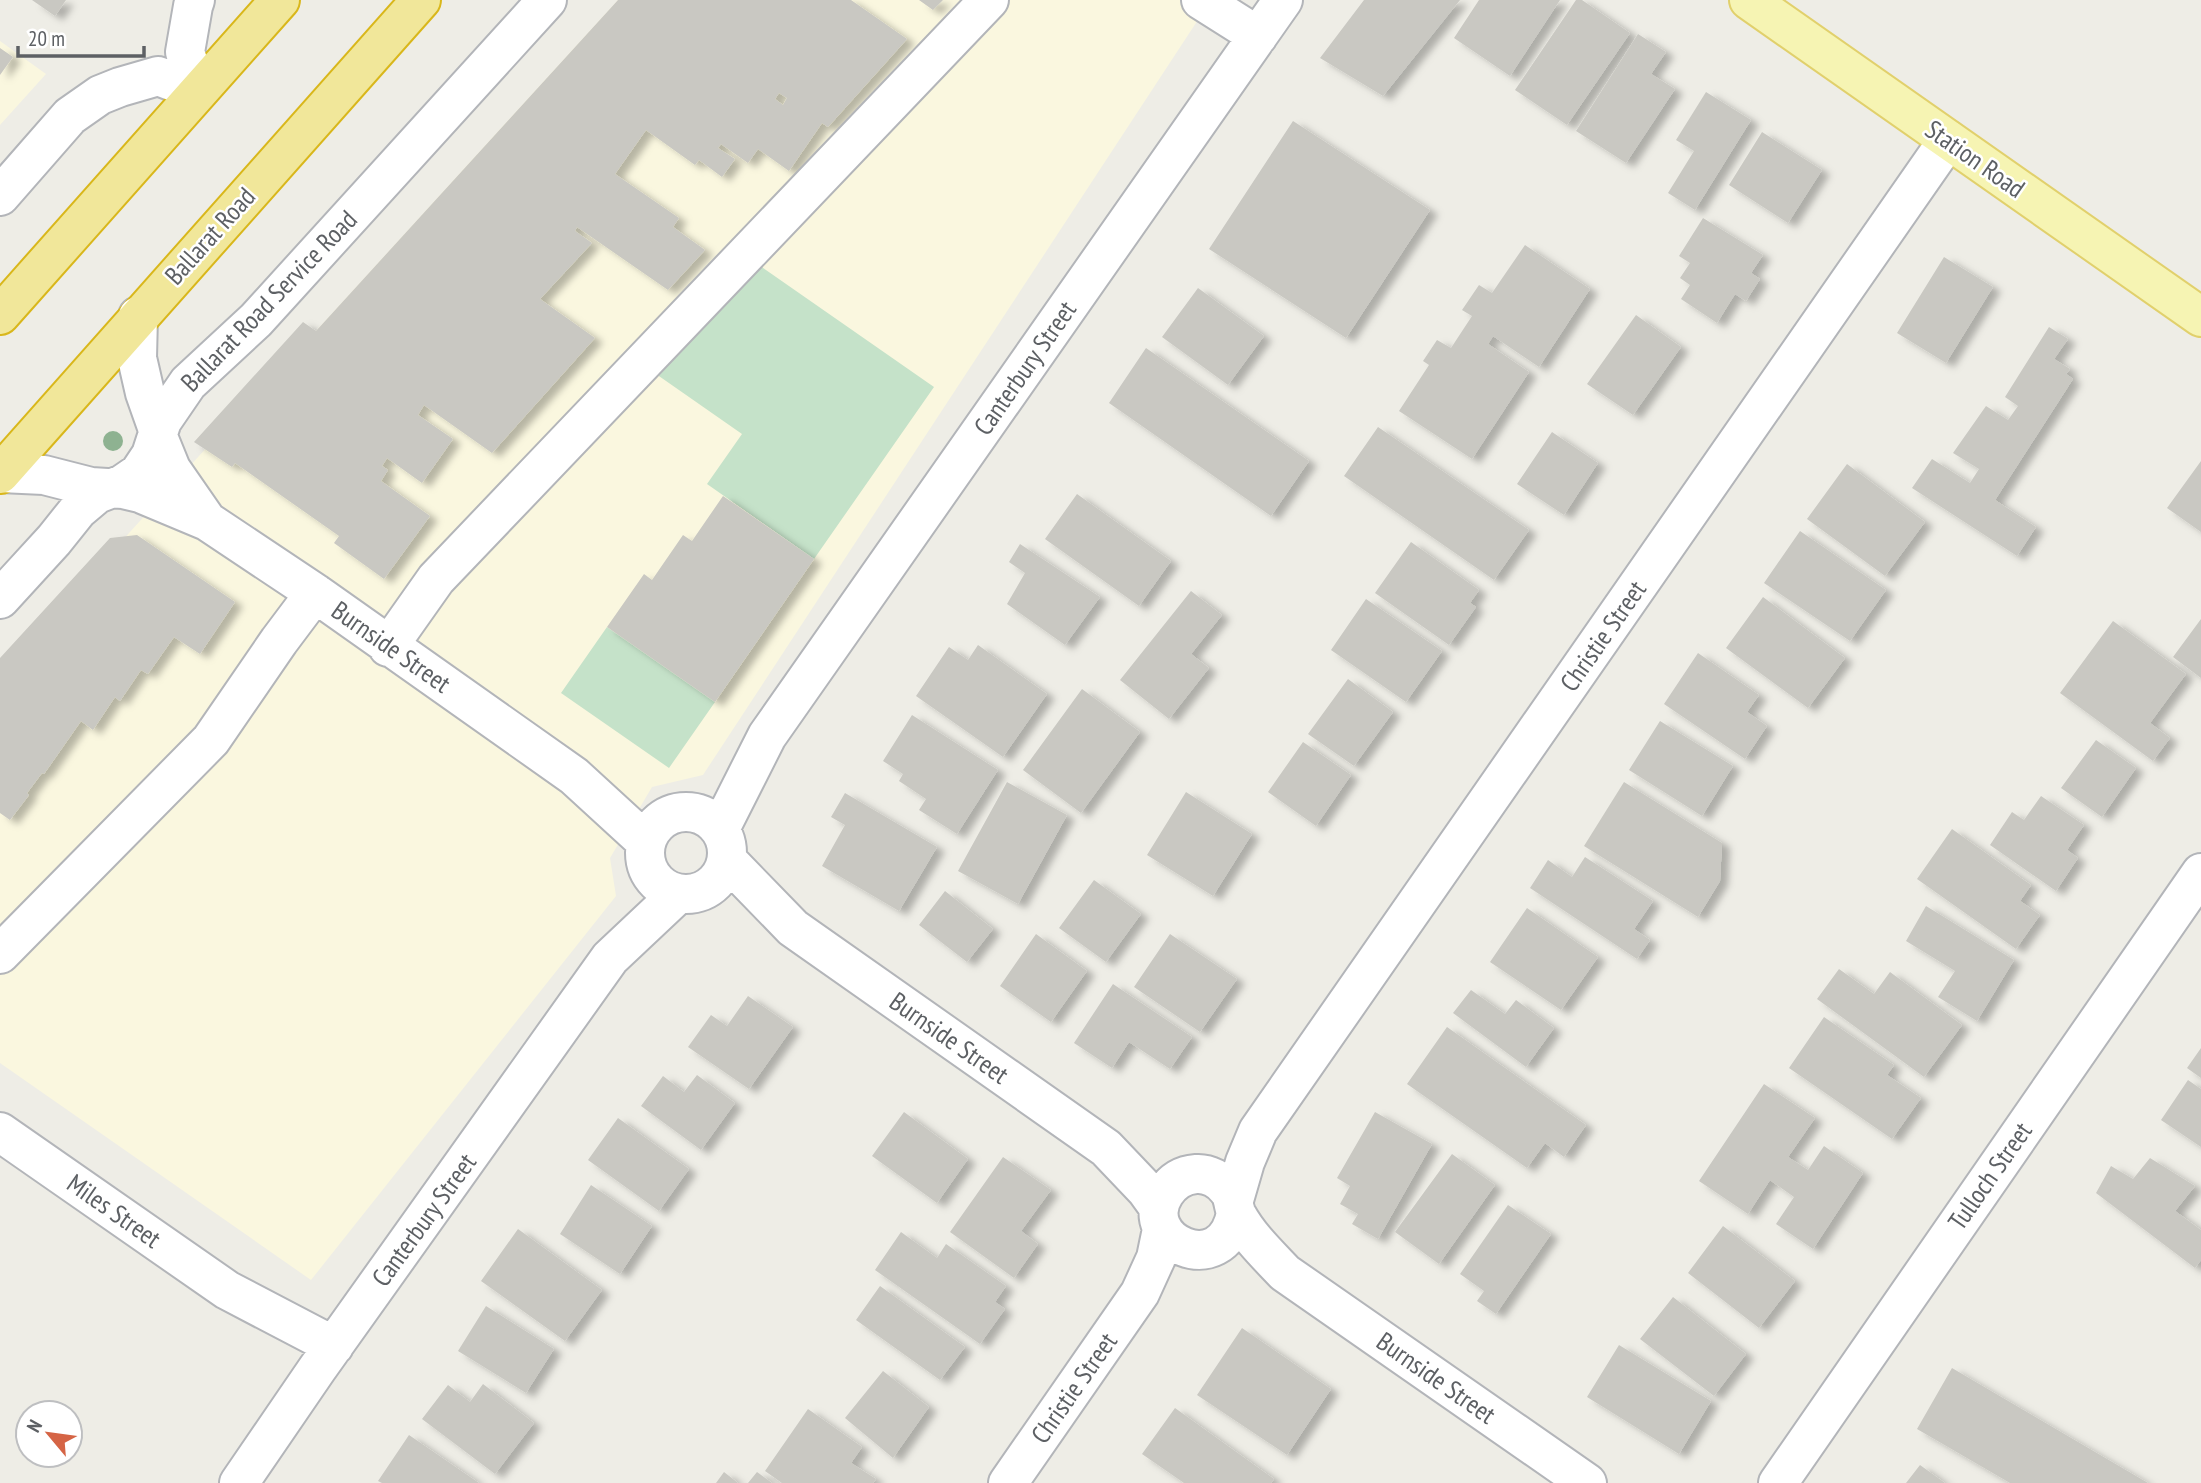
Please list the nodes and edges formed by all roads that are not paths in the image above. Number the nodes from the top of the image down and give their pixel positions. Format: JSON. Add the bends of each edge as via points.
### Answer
{"nodes":[{"id":1,"x":195,"y":0,"type":"edge"},
{"id":2,"x":279,"y":0,"type":"edge"},
{"id":3,"x":421,"y":0,"type":"edge"},
{"id":4,"x":547,"y":0,"type":"edge"},
{"id":5,"x":989,"y":0,"type":"edge"},
{"id":6,"x":1201,"y":0,"type":"edge"},
{"id":7,"x":1283,"y":0,"type":"edge"},
{"id":8,"x":1749,"y":0,"type":"edge"},
{"id":9,"x":1258,"y":36,"type":"junction"},
{"id":10,"x":198,"y":91,"type":"junction"},
{"id":11,"x":1948,"y":140,"type":"junction"},
{"id":12,"x":0,"y":196,"type":"edge"},
{"id":13,"x":0,"y":315,"type":"edge"},
{"id":14,"x":138,"y":316,"type":"junction"},
{"id":15,"x":2201,"y":317,"type":"edge"},
{"id":16,"x":158,"y":437,"type":"junction"},
{"id":17,"x":0,"y":473,"type":"edge"},
{"id":18,"x":110,"y":488,"type":"junction"},
{"id":19,"x":207,"y":521,"type":"junction"},
{"id":20,"x":315,"y":593,"type":"junction"},
{"id":21,"x":0,"y":599,"type":"edge"},
{"id":22,"x":388,"y":646,"type":"junction"},
{"id":23,"x":683,"y":838,"type":"junction"},
{"id":24,"x":2201,"y":873,"type":"edge"},
{"id":25,"x":692,"y":892,"type":"junction"},
{"id":26,"x":793,"y":928,"type":"junction"},
{"id":27,"x":0,"y":954,"type":"edge"},
{"id":28,"x":610,"y":958,"type":"junction"},
{"id":29,"x":1258,"y":1131,"type":"junction"},
{"id":30,"x":0,"y":1132,"type":"edge"},
{"id":31,"x":1106,"y":1148,"type":"junction"},
{"id":32,"x":1191,"y":1175,"type":"junction"},
{"id":33,"x":1235,"y":1207,"type":"junction"},
{"id":34,"x":1161,"y":1219,"type":"junction"},
{"id":35,"x":1205,"y":1250,"type":"junction"},
{"id":36,"x":1285,"y":1273,"type":"junction"},
{"id":37,"x":1140,"y":1293,"type":"junction"},
{"id":38,"x":325,"y":1358,"type":"junction"},
{"id":39,"x":1778,"y":1482,"type":"edge"},
{"id":40,"x":239,"y":1483,"type":"edge"},
{"id":41,"x":1008,"y":1483,"type":"edge"},
{"id":42,"x":1587,"y":1483,"type":"edge"}],
"edges":[{"from":1,"to":10,"type":"street","via":[[185,52]]},
{"from":2,"to":10,"type":"highway"},
{"from":3,"to":14,"type":"highway","name":"Ballarat Road"},
{"from":4,"to":16,"type":"street","name":"Ballarat Road Service Road","via":[[256,320],[188,383]]},
{"from":5,"to":22,"type":"street","via":[[436,579]]},
{"from":6,"to":9,"type":"street"},
{"from":7,"to":9,"type":"street","name":"Canterbury Street"},
{"from":8,"to":11,"type":"main road","name":"Station Road"},
{"from":9,"to":23,"type":"street","name":"Canterbury Street","via":[[767,736]]},
{"from":10,"to":12,"type":"street","via":[[158,76],[100,95],[71,116]]},
{"from":10,"to":13,"type":"highway"},
{"from":11,"to":15,"type":"main road","name":"Station Road"},
{"from":11,"to":29,"type":"street","name":"Christie Street"},
{"from":14,"to":16,"type":"street","name":"Burnside Street","via":[[137,358]]},
{"from":14,"to":17,"type":"highway","name":"Ballarat Road"},
{"from":16,"to":18,"type":"street","name":"Ballarat Road Service Road","via":[[139,473]]},
{"from":16,"to":19,"type":"street","name":"Burnside Street","via":[[171,469]]},
{"from":17,"to":18,"type":"street","name":"Burnside Street","via":[[44,475]]},
{"from":18,"to":19,"type":"street","name":"Burnside Street","via":[[156,498]]},
{"from":18,"to":21,"type":"street","name":"Ballarat Road Service Road","via":[[78,510]]},
{"from":19,"to":20,"type":"street","name":"Burnside Street"},
{"from":20,"to":22,"type":"street","name":"Burnside Street"},
{"from":20,"to":27,"type":"street","via":[[211,740]]},
{"from":22,"to":23,"type":"street","name":"Burnside Street","via":[[574,776]]},
{"from":23,"to":25,"type":"street","name":"Canterbury Street","via":[[723,872],[715,882]]},
{"from":23,"to":25,"type":"street","name":"Burnside Street","via":[[654,880],[665,889]]},
{"from":23,"to":26,"type":"street","name":"Burnside Street"},
{"from":23,"to":28,"type":"street","name":"Canterbury Street","via":[[618,934]]},
{"from":24,"to":39,"type":"street","name":"Tulloch Street"},
{"from":25,"to":26,"type":"street","name":"Burnside Street"},
{"from":25,"to":28,"type":"street","name":"Canterbury Street"},
{"from":26,"to":31,"type":"street","name":"Burnside Street"},
{"from":28,"to":38,"type":"street","name":"Canterbury Street"},
{"from":29,"to":32,"type":"street","name":"Christie Street","via":[[1227,1157]]},
{"from":29,"to":33,"type":"street","name":"Christie Street"},
{"from":30,"to":38,"type":"street","name":"Miles Street"},
{"from":31,"to":32,"type":"street","name":"Burnside Street","via":[[1148,1166]]},
{"from":31,"to":34,"type":"street","name":"Burnside Street","via":[[1146,1190]]},
{"from":32,"to":33,"type":"street","via":[[1220,1181]]},
{"from":32,"to":34,"type":"street","via":[[1167,1189]]},
{"from":33,"to":35,"type":"street","via":[[1229,1234]]},
{"from":33,"to":36,"type":"street","name":"Burnside Street","via":[[1258,1245]]},
{"from":34,"to":35,"type":"street","via":[[1178,1245]]},
{"from":34,"to":37,"type":"street","name":"Christie Street","via":[[1156,1258]]},
{"from":35,"to":36,"type":"street","name":"Burnside Street","via":[[1248,1258]]},
{"from":35,"to":37,"type":"street","name":"Christie Street"},
{"from":36,"to":42,"type":"street","name":"Burnside Street"},
{"from":37,"to":41,"type":"street","name":"Christie Street"},
{"from":38,"to":40,"type":"street","name":"Canterbury Street"}]}
